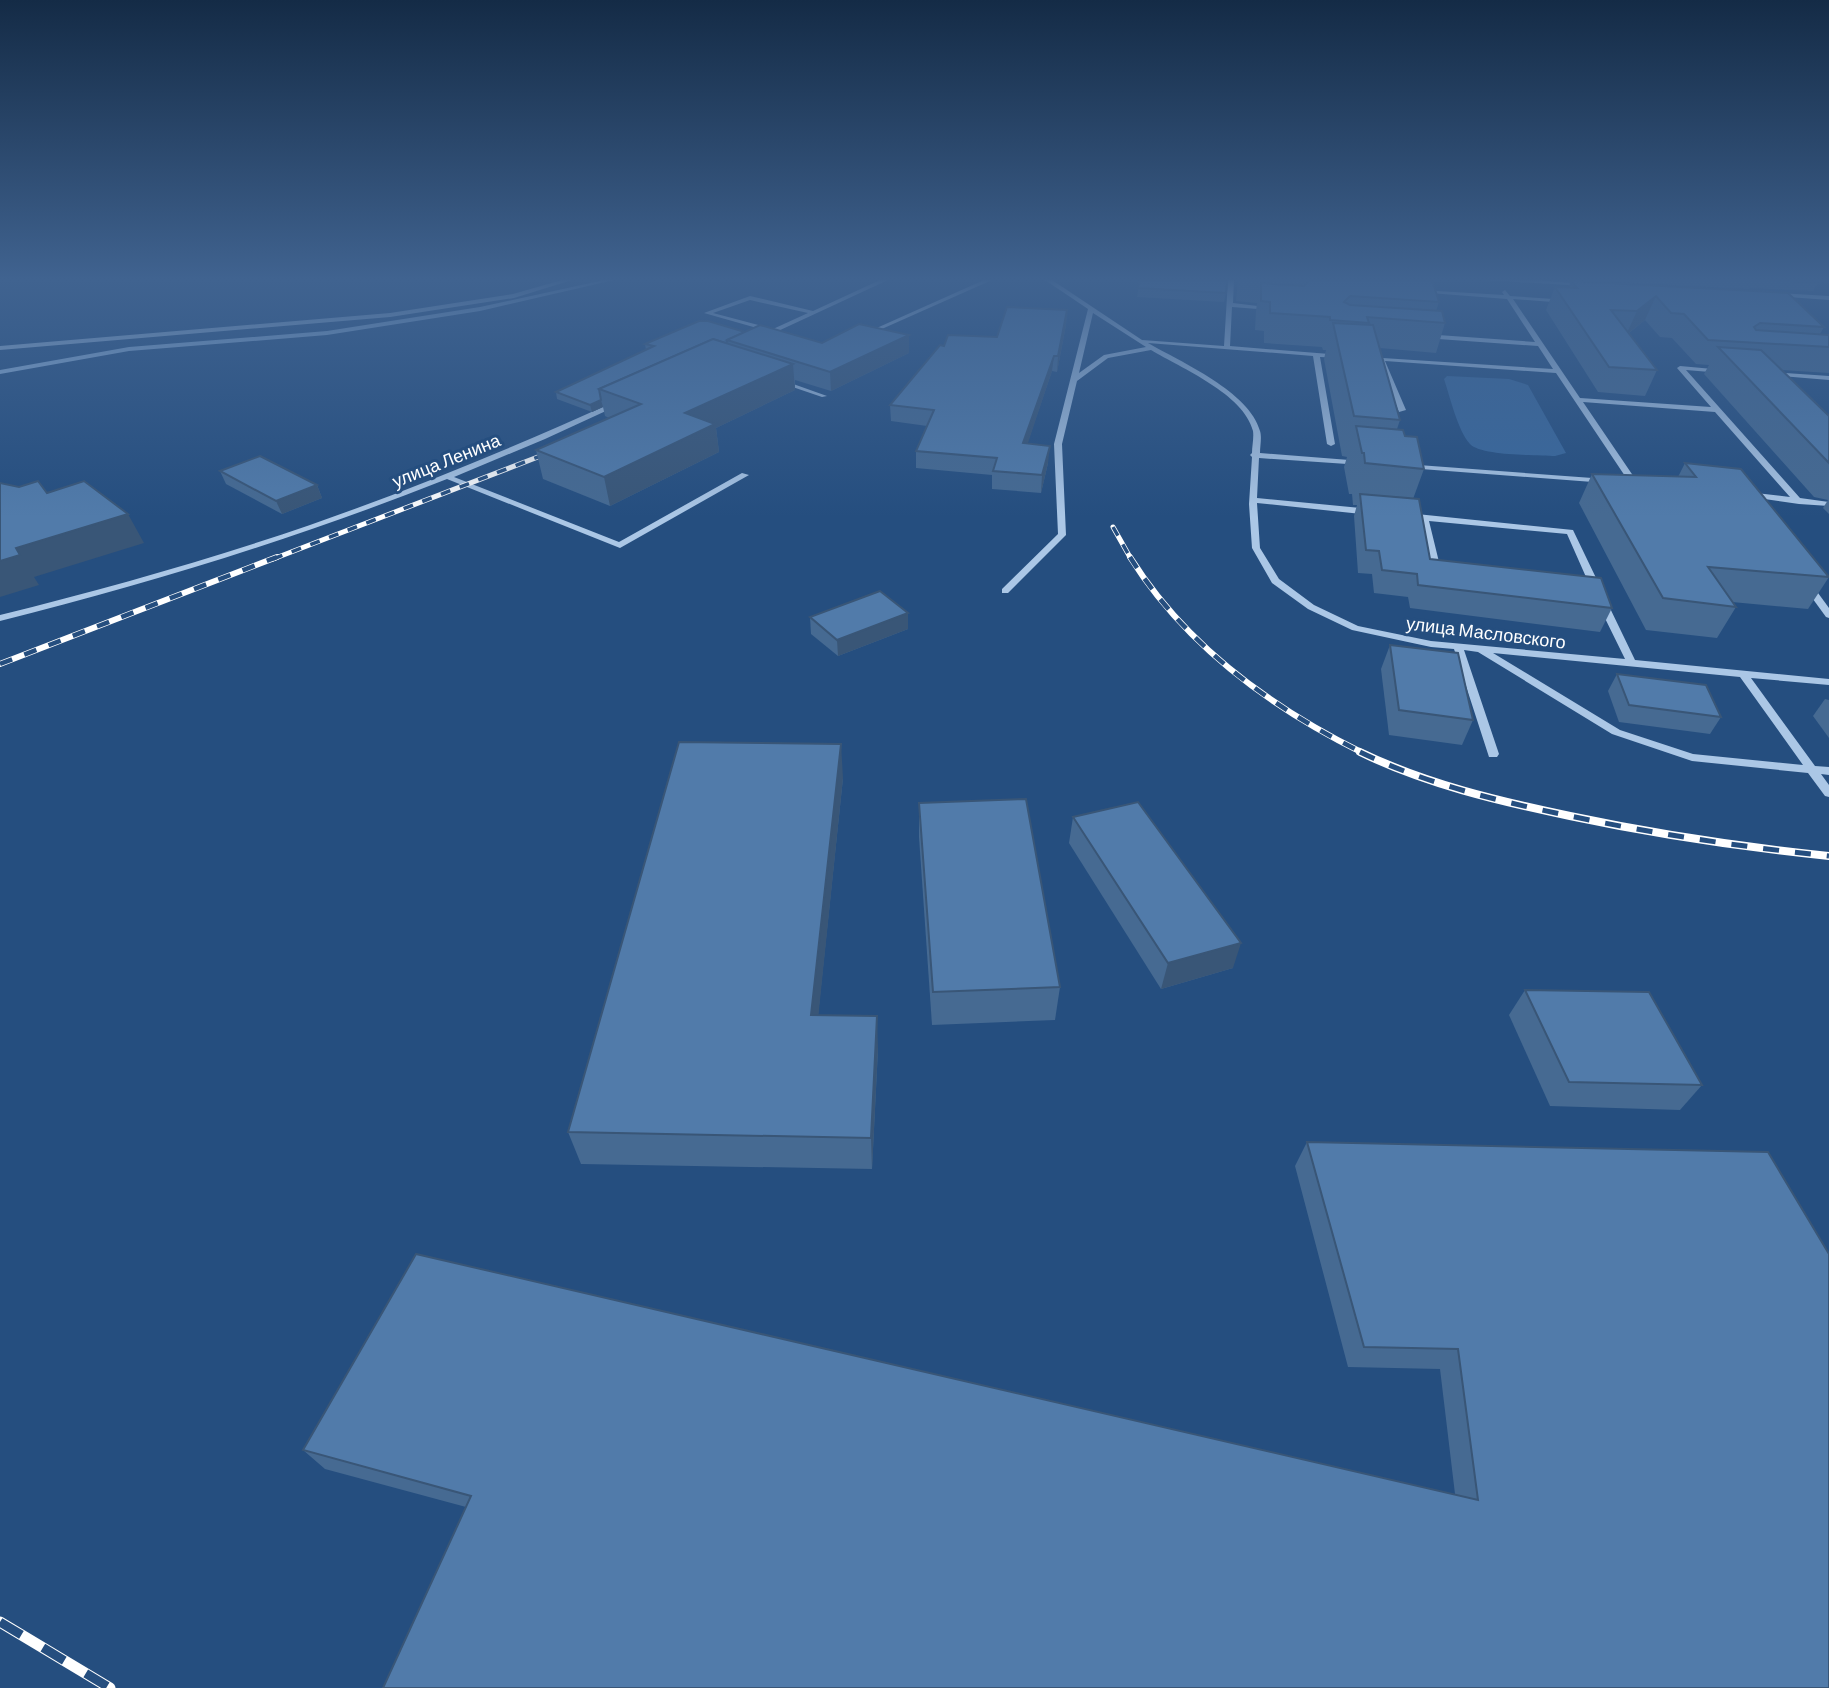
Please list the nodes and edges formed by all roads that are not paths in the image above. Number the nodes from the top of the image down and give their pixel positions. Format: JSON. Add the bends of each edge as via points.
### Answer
{"nodes":[{"id":1,"x":1079,"y":359,"type":"edge"},
{"id":2,"x":1102,"y":359,"type":"edge"},
{"id":3,"x":1170,"y":359,"type":"edge"},
{"id":4,"x":1317,"y":359,"type":"edge"},
{"id":5,"x":1381,"y":359,"type":"joint"},
{"id":6,"x":1549,"y":359,"type":"edge"},
{"id":7,"x":1558,"y":371,"type":"junction"},
{"id":8,"x":1734,"y":372,"type":"edge"},
{"id":9,"x":1762,"y":374,"type":"edge"},
{"id":10,"x":1829,"y":378,"type":"edge"},
{"id":11,"x":775,"y":380,"type":"edge"},
{"id":12,"x":1074,"y":380,"type":"junction"},
{"id":13,"x":824,"y":396,"type":"edge"},
{"id":14,"x":631,"y":397,"type":"edge"},
{"id":15,"x":1578,"y":400,"type":"junction"},
{"id":16,"x":1402,"y":410,"type":"dead end"},
{"id":17,"x":1717,"y":410,"type":"junction"},
{"id":18,"x":1331,"y":444,"type":"dead end"},
{"id":19,"x":1254,"y":455,"type":"junction"},
{"id":20,"x":1376,"y":464,"type":"edge"},
{"id":21,"x":1403,"y":466,"type":"edge"},
{"id":22,"x":745,"y":475,"type":"dead end"},
{"id":23,"x":450,"y":478,"type":"junction"},
{"id":24,"x":1634,"y":483,"type":"junction"},
{"id":25,"x":1647,"y":484,"type":"edge"},
{"id":26,"x":1741,"y":493,"type":"joint"},
{"id":27,"x":1253,"y":500,"type":"junction"},
{"id":28,"x":1800,"y":502,"type":"junction"},
{"id":29,"x":1749,"y":504,"type":"edge"},
{"id":30,"x":1829,"y":504,"type":"edge"},
{"id":31,"x":1384,"y":513,"type":"edge"},
{"id":32,"x":1397,"y":515,"type":"edge"},
{"id":33,"x":1423,"y":517,"type":"junction"},
{"id":34,"x":1461,"y":566,"type":"edge"},
{"id":35,"x":1797,"y":571,"type":"edge"},
{"id":36,"x":1566,"y":577,"type":"edge"},
{"id":37,"x":1592,"y":580,"type":"junction"},
{"id":38,"x":1005,"y":591,"type":"dead end"},
{"id":39,"x":1825,"y":604,"type":"edge"},
{"id":40,"x":1829,"y":615,"type":"edge"},
{"id":41,"x":0,"y":618,"type":"edge"},
{"id":42,"x":1458,"y":647,"type":"junction"},
{"id":43,"x":1480,"y":649,"type":"junction"},
{"id":44,"x":1632,"y":664,"type":"junction"},
{"id":45,"x":1744,"y":675,"type":"junction"},
{"id":46,"x":1829,"y":682,"type":"edge"},
{"id":47,"x":1493,"y":754,"type":"dead end"},
{"id":48,"x":1811,"y":769,"type":"junction"},
{"id":49,"x":1829,"y":771,"type":"edge"},
{"id":50,"x":1829,"y":793,"type":"edge"}],
"edges":[{"from":1,"to":12,"type":"street"},
{"from":2,"to":12,"type":"street"},
{"from":3,"to":19,"type":"street","name":"улица Масловского","via":[[1227,392],[1247,411],[1256,432]]},
{"from":4,"to":18,"type":"street"},
{"from":5,"to":7,"type":"street"},
{"from":5,"to":16,"type":"street"},
{"from":6,"to":7,"type":"street"},
{"from":7,"to":15,"type":"street"},
{"from":8,"to":17,"type":"street","via":[[1681,368]]},
{"from":9,"to":10,"type":"street"},
{"from":11,"to":13,"type":"street"},
{"from":12,"to":38,"type":"street","via":[[1058,444],[1062,535]]},
{"from":14,"to":23,"type":"street","name":"улица Ленина"},
{"from":15,"to":17,"type":"street"},
{"from":15,"to":24,"type":"street"},
{"from":17,"to":28,"type":"street"},
{"from":19,"to":20,"type":"street"},
{"from":19,"to":27,"type":"street","name":"улица Масловского"},
{"from":21,"to":24,"type":"street"},
{"from":22,"to":23,"type":"street","via":[[620,545]]},
{"from":23,"to":41,"type":"street","name":"улица Ленина","via":[[283,539]]},
{"from":24,"to":25,"type":"street"},
{"from":26,"to":28,"type":"street"},
{"from":26,"to":29,"type":"street"},
{"from":27,"to":31,"type":"street"},
{"from":27,"to":42,"type":"street","name":"улица Масловского","via":[[1256,548],[1275,580],[1311,607],[1355,628]]},
{"from":28,"to":30,"type":"street"},
{"from":32,"to":33,"type":"street"},
{"from":33,"to":34,"type":"street","via":[[1435,564]]},
{"from":33,"to":37,"type":"street","via":[[1570,532]]},
{"from":35,"to":39,"type":"street"},
{"from":36,"to":37,"type":"street"},
{"from":37,"to":44,"type":"street"},
{"from":39,"to":40,"type":"street"},
{"from":42,"to":43,"type":"street","name":"улица Масловского"},
{"from":42,"to":47,"type":"street"},
{"from":43,"to":44,"type":"street","name":"улица Масловского"},
{"from":43,"to":48,"type":"street","via":[[1616,732],[1692,757]]},
{"from":44,"to":45,"type":"street","name":"улица Масловского"},
{"from":45,"to":46,"type":"street","name":"улица Масловского"},
{"from":45,"to":48,"type":"street"},
{"from":48,"to":49,"type":"street"},
{"from":48,"to":50,"type":"street"}]}
